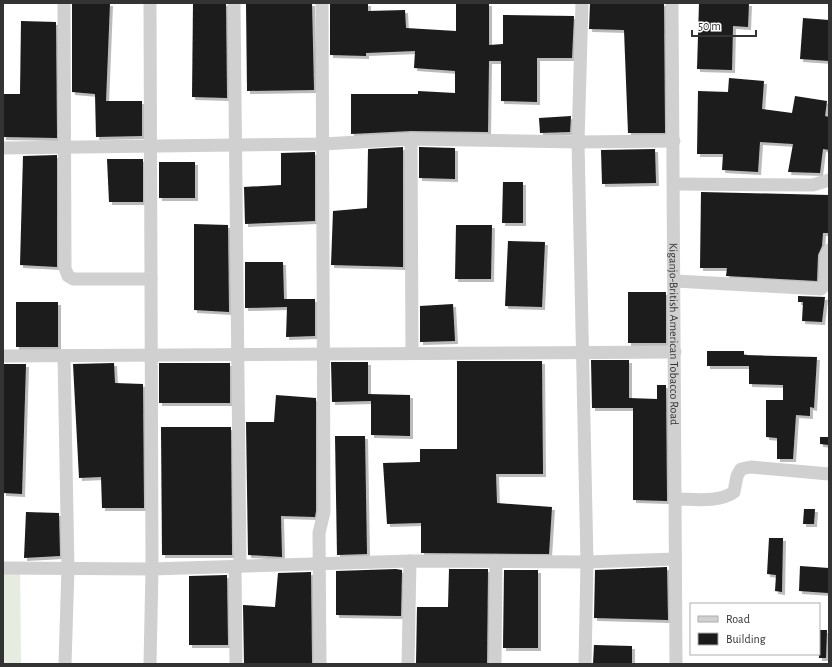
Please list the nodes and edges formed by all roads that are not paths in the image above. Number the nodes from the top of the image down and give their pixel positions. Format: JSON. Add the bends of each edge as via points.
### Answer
{"nodes":[{"id":1,"x":64,"y":3,"type":"edge"},
{"id":2,"x":150,"y":3,"type":"edge"},
{"id":3,"x":234,"y":3,"type":"edge"},
{"id":4,"x":322,"y":3,"type":"edge"},
{"id":5,"x":582,"y":3,"type":"edge"},
{"id":6,"x":672,"y":3,"type":"edge"},
{"id":7,"x":411,"y":139,"type":"junction"},
{"id":8,"x":674,"y":141,"type":"junction"},
{"id":9,"x":578,"y":142,"type":"junction"},
{"id":10,"x":323,"y":144,"type":"junction"},
{"id":11,"x":235,"y":145,"type":"junction"},
{"id":12,"x":64,"y":146,"type":"junction"},
{"id":13,"x":151,"y":146,"type":"junction"},
{"id":14,"x":3,"y":148,"type":"edge"},
{"id":15,"x":829,"y":180,"type":"edge"},
{"id":16,"x":674,"y":184,"type":"junction"},
{"id":17,"x":829,"y":250,"type":"edge"},
{"id":18,"x":151,"y":279,"type":"junction"},
{"id":19,"x":675,"y":282,"type":"junction"},
{"id":20,"x":584,"y":352,"type":"junction"},
{"id":21,"x":675,"y":352,"type":"junction"},
{"id":22,"x":412,"y":353,"type":"junction"},
{"id":23,"x":324,"y":354,"type":"junction"},
{"id":24,"x":152,"y":355,"type":"junction"},
{"id":25,"x":238,"y":355,"type":"junction"},
{"id":26,"x":3,"y":356,"type":"edge"},
{"id":27,"x":64,"y":356,"type":"junction"},
{"id":28,"x":829,"y":474,"type":"edge"},
{"id":29,"x":675,"y":499,"type":"junction"},
{"id":30,"x":674,"y":559,"type":"junction"},
{"id":31,"x":410,"y":561,"type":"junction"},
{"id":32,"x":496,"y":561,"type":"junction"},
{"id":33,"x":587,"y":562,"type":"junction"},
{"id":34,"x":320,"y":564,"type":"junction"},
{"id":35,"x":238,"y":566,"type":"junction"},
{"id":36,"x":3,"y":568,"type":"edge"},
{"id":37,"x":68,"y":568,"type":"junction"},
{"id":38,"x":152,"y":569,"type":"junction"},
{"id":39,"x":65,"y":664,"type":"edge"},
{"id":40,"x":150,"y":664,"type":"edge"},
{"id":41,"x":236,"y":664,"type":"edge"},
{"id":42,"x":320,"y":664,"type":"edge"},
{"id":43,"x":408,"y":664,"type":"edge"},
{"id":44,"x":495,"y":664,"type":"edge"},
{"id":45,"x":585,"y":664,"type":"edge"},
{"id":46,"x":676,"y":664,"type":"edge"}],
"edges":[{"from":1,"to":12,"type":"street"},
{"from":2,"to":13,"type":"street"},
{"from":3,"to":11,"type":"street"},
{"from":4,"to":10,"type":"street"},
{"from":5,"to":9,"type":"street"},
{"from":6,"to":8,"type":"street","name":"Kiganjo-British American Tobacco Road"},
{"from":7,"to":9,"type":"street"},
{"from":7,"to":10,"type":"street"},
{"from":7,"to":22,"type":"street"},
{"from":8,"to":9,"type":"street"},
{"from":8,"to":16,"type":"street","name":"Kiganjo-British American Tobacco Road"},
{"from":9,"to":20,"type":"street"},
{"from":10,"to":11,"type":"street"},
{"from":10,"to":23,"type":"street"},
{"from":11,"to":13,"type":"street"},
{"from":11,"to":25,"type":"street"},
{"from":12,"to":13,"type":"street"},
{"from":12,"to":14,"type":"street"},
{"from":12,"to":18,"type":"street","via":[[65,268],[68,276]]},
{"from":13,"to":18,"type":"street"},
{"from":15,"to":16,"type":"street","via":[[813,186]]},
{"from":16,"to":19,"type":"street","name":"Kiganjo-British American Tobacco Road"},
{"from":17,"to":19,"type":"street","via":[[826,255],[825,285],[821,289]]},
{"from":18,"to":24,"type":"street"},
{"from":19,"to":21,"type":"street","name":"Kiganjo-British American Tobacco Road"},
{"from":20,"to":21,"type":"street"},
{"from":20,"to":22,"type":"street"},
{"from":20,"to":33,"type":"street"},
{"from":21,"to":29,"type":"street","name":"Kiganjo-British American Tobacco Road"},
{"from":22,"to":23,"type":"street"},
{"from":23,"to":25,"type":"street"},
{"from":23,"to":34,"type":"street","via":[[324,512],[319,533]]},
{"from":24,"to":25,"type":"street"},
{"from":24,"to":27,"type":"street"},
{"from":24,"to":38,"type":"street"},
{"from":25,"to":35,"type":"street"},
{"from":26,"to":27,"type":"street"},
{"from":27,"to":37,"type":"street"},
{"from":28,"to":29,"type":"street","via":[[751,467],[741,469],[734,492],[728,496],[714,499]]},
{"from":29,"to":30,"type":"street","name":"Kiganjo-British American Tobacco Road"},
{"from":30,"to":33,"type":"street"},
{"from":30,"to":46,"type":"street","name":"Kiganjo-British American Tobacco Road"},
{"from":31,"to":32,"type":"street"},
{"from":31,"to":34,"type":"street"},
{"from":31,"to":43,"type":"street"},
{"from":32,"to":33,"type":"street"},
{"from":32,"to":44,"type":"street"},
{"from":33,"to":45,"type":"street"},
{"from":34,"to":35,"type":"street"},
{"from":34,"to":42,"type":"street"},
{"from":35,"to":38,"type":"street"},
{"from":35,"to":41,"type":"street"},
{"from":36,"to":37,"type":"street"},
{"from":37,"to":38,"type":"street"},
{"from":37,"to":39,"type":"street"},
{"from":38,"to":40,"type":"street"}]}
